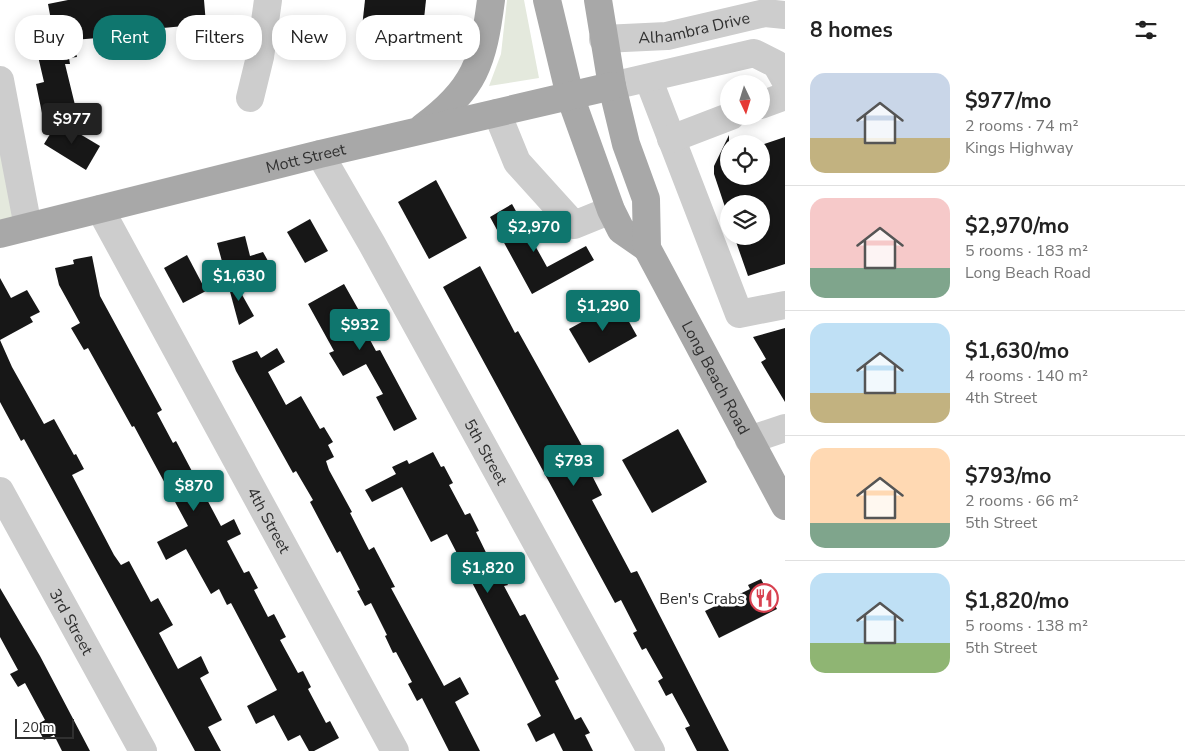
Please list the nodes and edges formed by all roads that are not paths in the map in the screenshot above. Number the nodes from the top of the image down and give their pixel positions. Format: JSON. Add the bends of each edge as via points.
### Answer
{"nodes":[{"id":1,"x":268,"y":0,"type":"edge"},
{"id":2,"x":491,"y":0,"type":"edge"},
{"id":3,"x":547,"y":0,"type":"edge"},
{"id":4,"x":598,"y":0,"type":"edge"},
{"id":5,"x":785,"y":16,"type":"edge"},
{"id":6,"x":603,"y":39,"type":"junction"},
{"id":7,"x":648,"y":78,"type":"junction"},
{"id":8,"x":0,"y":80,"type":"edge"},
{"id":9,"x":785,"y":80,"type":"edge"},
{"id":10,"x":612,"y":86,"type":"junction"},
{"id":11,"x":570,"y":96,"type":"junction"},
{"id":12,"x":785,"y":96,"type":"edge"},
{"id":13,"x":250,"y":98,"type":"dead end"},
{"id":14,"x":770,"y":102,"type":"edge"},
{"id":15,"x":497,"y":113,"type":"junction"},
{"id":16,"x":720,"y":120,"type":"edge"},
{"id":17,"x":418,"y":131,"type":"junction"},
{"id":18,"x":671,"y":139,"type":"junction"},
{"id":19,"x":320,"y":154,"type":"junction"},
{"id":20,"x":100,"y":209,"type":"junction"},
{"id":21,"x":610,"y":210,"type":"junction"},
{"id":22,"x":28,"y":228,"type":"junction"},
{"id":23,"x":0,"y":234,"type":"edge"},
{"id":24,"x":647,"y":248,"type":"junction"},
{"id":25,"x":785,"y":305,"type":"edge"},
{"id":26,"x":785,"y":428,"type":"edge"},
{"id":27,"x":749,"y":440,"type":"junction"},
{"id":28,"x":0,"y":491,"type":"edge"},
{"id":29,"x":785,"y":506,"type":"edge"},
{"id":30,"x":143,"y":751,"type":"edge"},
{"id":31,"x":395,"y":751,"type":"edge"},
{"id":32,"x":651,"y":751,"type":"edge"}],
"edges":[{"from":1,"to":13,"type":"street"},
{"from":2,"to":17,"type":"main road","via":[[486,40],[471,79],[452,104]]},
{"from":3,"to":11,"type":"main road","name":"Long Beach Road"},
{"from":4,"to":6,"type":"main road","name":"Long Beach Road"},
{"from":5,"to":6,"type":"street","name":"Alhambra Drive","via":[[765,13],[667,36]]},
{"from":6,"to":10,"type":"main road","name":"Long Beach Road"},
{"from":7,"to":9,"type":"street","via":[[754,53],[776,64]]},
{"from":7,"to":10,"type":"street"},
{"from":7,"to":18,"type":"street"},
{"from":8,"to":22,"type":"street"},
{"from":10,"to":11,"type":"main road","name":"Mott Street"},
{"from":10,"to":24,"type":"main road","name":"Long Beach Road","via":[[626,144],[646,199]]},
{"from":11,"to":15,"type":"main road","name":"Mott Street"},
{"from":11,"to":21,"type":"main road","name":"Long Beach Road"},
{"from":12,"to":14,"type":"street"},
{"from":15,"to":17,"type":"main road","name":"Mott Street"},
{"from":15,"to":21,"type":"street","via":[[517,162],[574,225]]},
{"from":16,"to":18,"type":"street"},
{"from":17,"to":19,"type":"main road","name":"Mott Street"},
{"from":18,"to":25,"type":"street","via":[[739,314]]},
{"from":19,"to":20,"type":"main road","name":"Mott Street"},
{"from":19,"to":32,"type":"street","name":"5th Street"},
{"from":20,"to":22,"type":"main road","name":"Mott Street"},
{"from":20,"to":31,"type":"street","name":"4th Street"},
{"from":21,"to":24,"type":"main road","name":"Long Beach Road","via":[[621,230]]},
{"from":22,"to":23,"type":"main road","name":"Mott Street"},
{"from":24,"to":27,"type":"main road","name":"Long Beach Road"},
{"from":26,"to":27,"type":"street"},
{"from":27,"to":29,"type":"main road","name":"Long Beach Road"},
{"from":28,"to":30,"type":"street","name":"3rd Street"}]}
